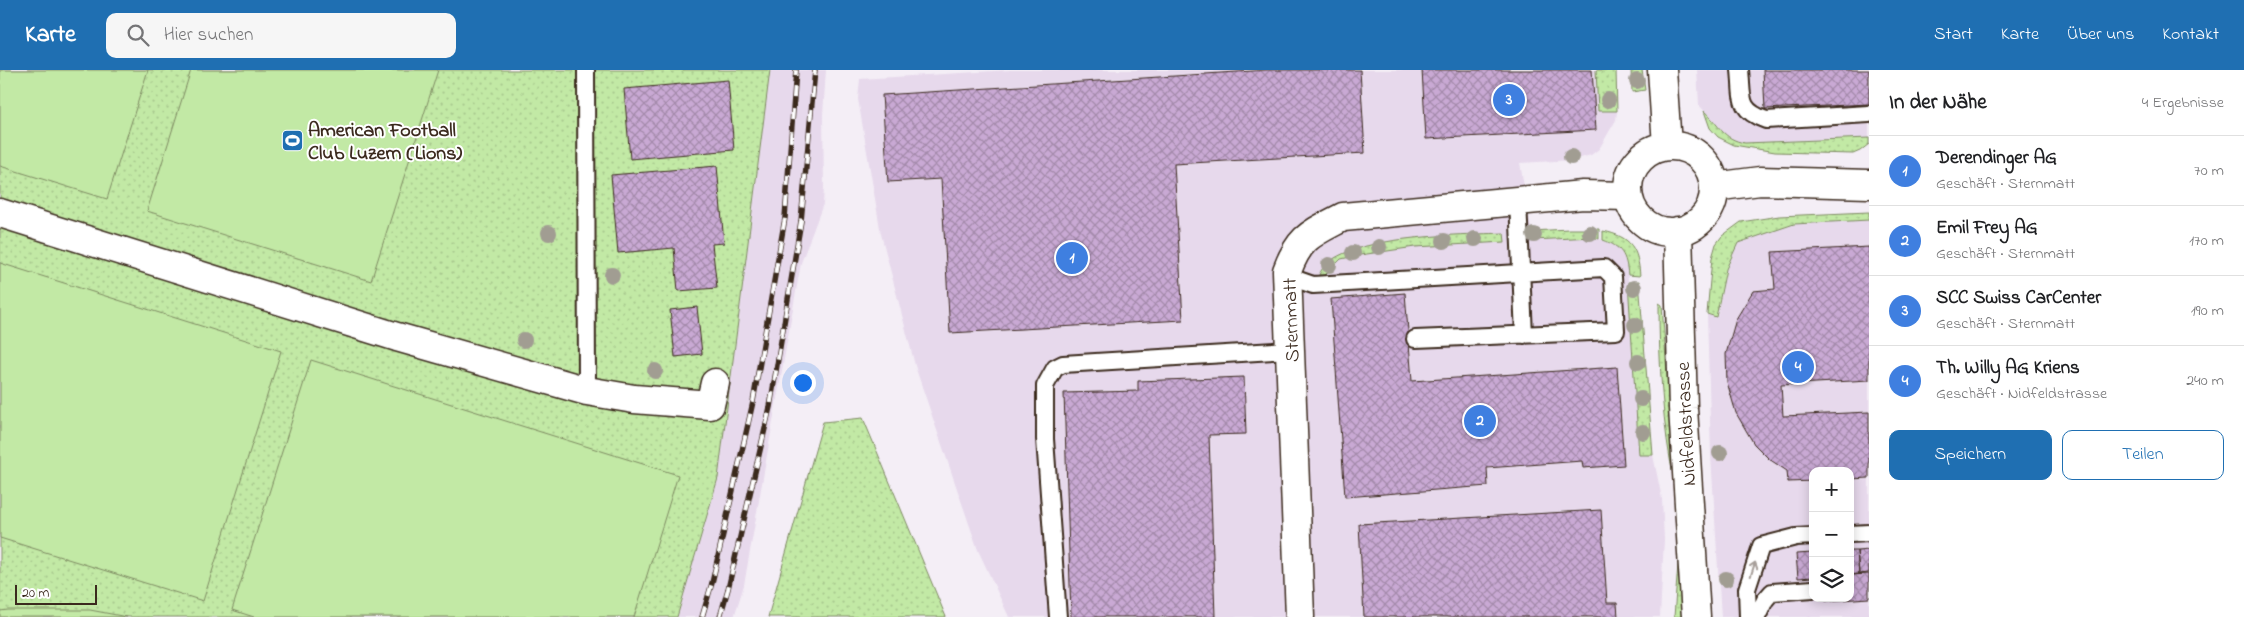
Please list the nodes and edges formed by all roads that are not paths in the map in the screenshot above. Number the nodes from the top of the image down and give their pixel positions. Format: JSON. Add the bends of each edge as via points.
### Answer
{"nodes":[{"id":1,"x":586,"y":70,"type":"edge"},
{"id":2,"x":1662,"y":70,"type":"edge"},
{"id":3,"x":1740,"y":70,"type":"edge"},
{"id":4,"x":1869,"y":114,"type":"edge"},
{"id":5,"x":1668,"y":146,"type":"junction"},
{"id":6,"x":1869,"y":184,"type":"edge"},
{"id":7,"x":1714,"y":187,"type":"junction"},
{"id":8,"x":1628,"y":196,"type":"junction"},
{"id":9,"x":1518,"y":201,"type":"junction"},
{"id":10,"x":0,"y":213,"type":"edge"},
{"id":11,"x":1678,"y":231,"type":"junction"},
{"id":12,"x":1521,"y":273,"type":"junction"},
{"id":13,"x":1287,"y":276,"type":"junction"},
{"id":14,"x":1524,"y":335,"type":"junction"},
{"id":15,"x":1415,"y":339,"type":"dead end"},
{"id":16,"x":1290,"y":350,"type":"junction"},
{"id":17,"x":715,"y":383,"type":"dead end"},
{"id":18,"x":587,"y":391,"type":"junction"},
{"id":19,"x":1869,"y":533,"type":"edge"},
{"id":20,"x":1854,"y":534,"type":"edge"},
{"id":21,"x":1809,"y":536,"type":"edge"},
{"id":22,"x":1809,"y":589,"type":"edge"},
{"id":23,"x":1058,"y":617,"type":"edge"},
{"id":24,"x":1300,"y":617,"type":"edge"},
{"id":25,"x":1696,"y":617,"type":"edge"},
{"id":26,"x":1748,"y":617,"type":"edge"},
{"id":27,"x":1757,"y":617,"type":"edge"}],
"edges":[{"from":1,"to":18,"type":"lane"},
{"from":2,"to":5,"type":"street"},
{"from":3,"to":4,"type":"lane","via":[[1744,106],[1752,115],[1766,120]]},
{"from":5,"to":7,"type":"street","via":[[1679,146],[1699,156],[1707,165]]},
{"from":5,"to":8,"type":"street","via":[[1651,151],[1637,162],[1631,172]]},
{"from":6,"to":7,"type":"street","via":[[1760,181]]},
{"from":7,"to":11,"type":"street","via":[[1710,207],[1704,216],[1697,223]]},
{"from":8,"to":9,"type":"street","name":"Sternmatt","via":[[1583,195]]},
{"from":8,"to":11,"type":"street","via":[[1646,224],[1661,230]]},
{"from":9,"to":12,"type":"lane"},
{"from":9,"to":13,"type":"street","name":"Sternmatt","via":[[1343,217],[1307,236],[1295,250]]},
{"from":10,"to":18,"type":"street","via":[[387,334]]},
{"from":11,"to":25,"type":"street","name":"Nidfeldstrasse","via":[[1683,408]]},
{"from":12,"to":13,"type":"lane","via":[[1314,285]]},
{"from":12,"to":14,"type":"lane"},
{"from":12,"to":14,"type":"lane","via":[[1604,268],[1614,277],[1616,331]]},
{"from":13,"to":16,"type":"street","name":"Sternmatt"},
{"from":14,"to":15,"type":"lane"},
{"from":16,"to":23,"type":"lane","via":[[1063,364],[1055,368],[1044,386]]},
{"from":16,"to":24,"type":"street","name":"Sternmatt"},
{"from":17,"to":18,"type":"street","via":[[710,405],[634,399]]},
{"from":19,"to":20,"type":"lane"},
{"from":26,"to":21,"type":"lane","one_way":true,"via":[[1747,589],[1761,546]]},
{"from":22,"to":27,"type":"lane","via":[[1772,592]]}]}
